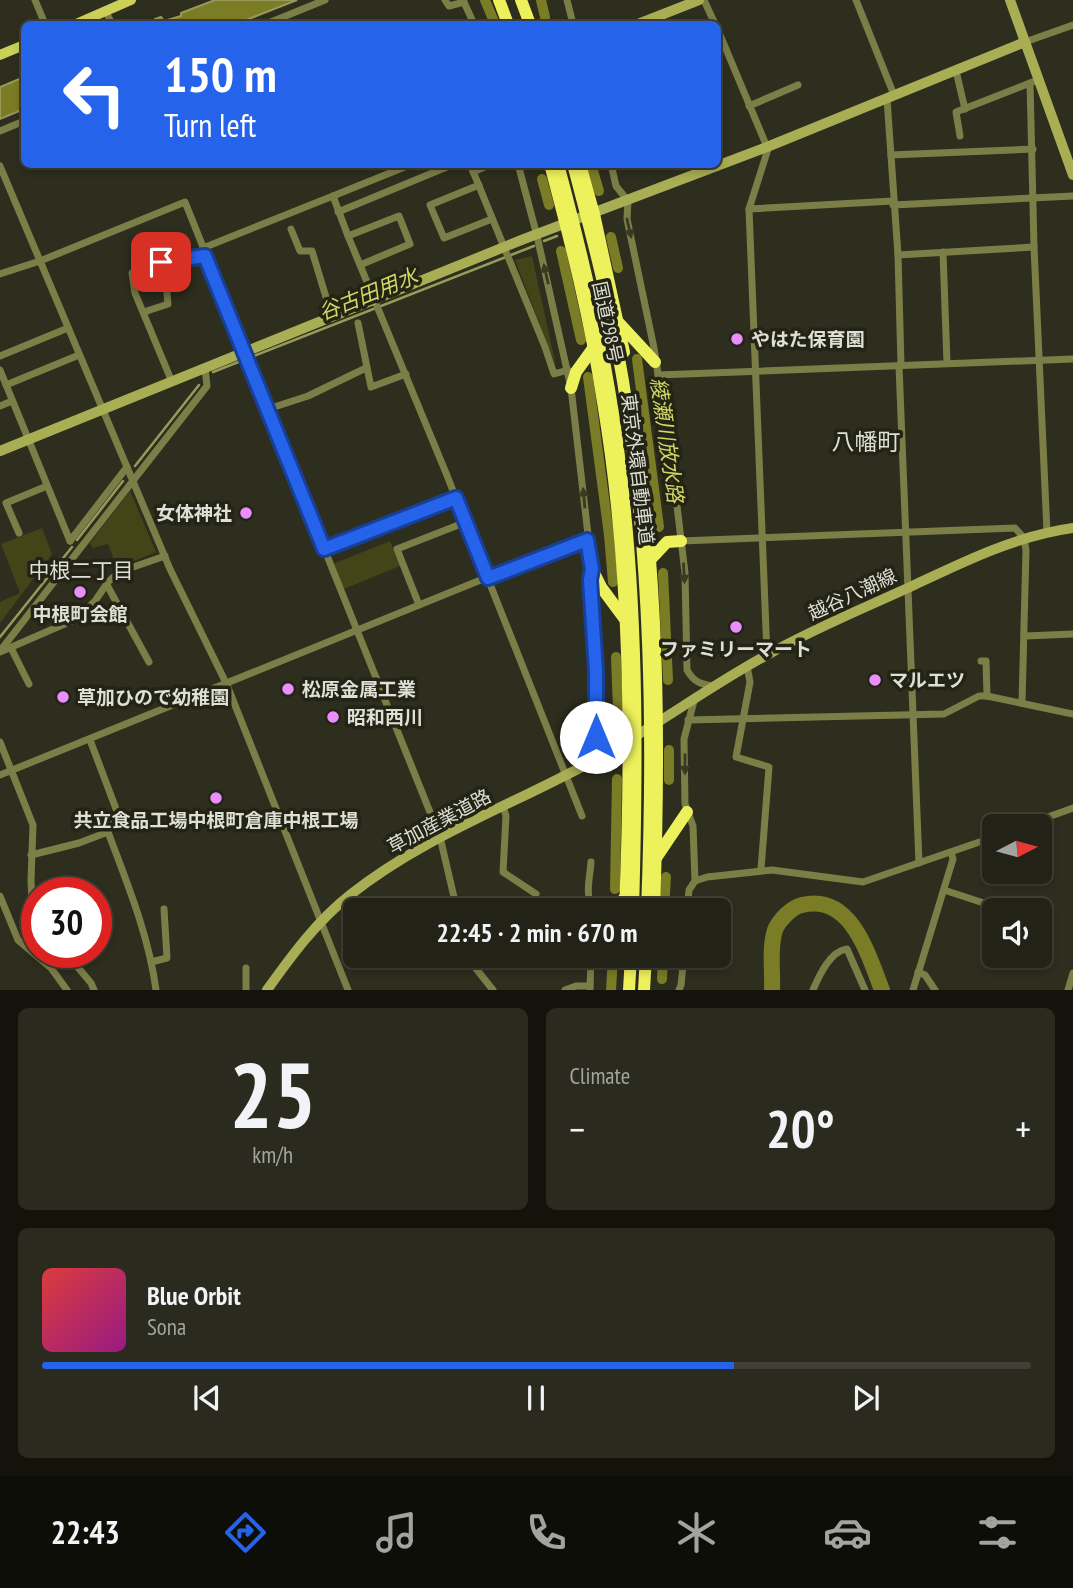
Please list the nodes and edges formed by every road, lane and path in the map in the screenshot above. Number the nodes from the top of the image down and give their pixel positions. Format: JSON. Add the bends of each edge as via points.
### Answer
{"nodes":[{"id":1,"x":35,"y":0,"type":"edge"},
{"id":2,"x":131,"y":0,"type":"edge"},
{"id":3,"x":325,"y":0,"type":"edge"},
{"id":4,"x":446,"y":0,"type":"edge"},
{"id":5,"x":499,"y":0,"type":"edge"},
{"id":6,"x":507,"y":0,"type":"edge"},
{"id":7,"x":521,"y":0,"type":"edge"},
{"id":8,"x":529,"y":0,"type":"edge"},
{"id":9,"x":566,"y":0,"type":"edge"},
{"id":10,"x":702,"y":0,"type":"edge"},
{"id":11,"x":856,"y":0,"type":"edge"},
{"id":12,"x":1010,"y":0,"type":"edge"},
{"id":13,"x":464,"y":1,"type":"edge"},
{"id":14,"x":106,"y":12,"type":"junction"},
{"id":15,"x":44,"y":21,"type":"edge"},
{"id":16,"x":84,"y":21,"type":"edge"},
{"id":17,"x":110,"y":21,"type":"edge"},
{"id":18,"x":273,"y":21,"type":"edge"},
{"id":19,"x":473,"y":21,"type":"edge"},
{"id":20,"x":507,"y":21,"type":"edge"},
{"id":21,"x":514,"y":21,"type":"edge"},
{"id":22,"x":529,"y":21,"type":"edge"},
{"id":23,"x":537,"y":21,"type":"edge"},
{"id":24,"x":572,"y":21,"type":"edge"},
{"id":25,"x":646,"y":21,"type":"edge"},
{"id":26,"x":713,"y":21,"type":"edge"},
{"id":27,"x":1073,"y":25,"type":"edge"},
{"id":28,"x":721,"y":37,"type":"edge"},
{"id":29,"x":1025,"y":42,"type":"junction"},
{"id":30,"x":21,"y":46,"type":"edge"},
{"id":31,"x":0,"y":55,"type":"edge"},
{"id":32,"x":956,"y":71,"type":"junction"},
{"id":33,"x":1034,"y":82,"type":"junction"},
{"id":34,"x":798,"y":85,"type":"dead end"},
{"id":35,"x":891,"y":97,"type":"junction"},
{"id":36,"x":749,"y":106,"type":"junction"},
{"id":37,"x":965,"y":108,"type":"junction"},
{"id":38,"x":21,"y":122,"type":"edge"},
{"id":39,"x":0,"y":131,"type":"edge"},
{"id":40,"x":960,"y":136,"type":"dead end"},
{"id":41,"x":768,"y":147,"type":"junction"},
{"id":42,"x":1033,"y":149,"type":"junction"},
{"id":43,"x":891,"y":155,"type":"junction"},
{"id":44,"x":721,"y":165,"type":"edge"},
{"id":45,"x":0,"y":166,"type":"edge"},
{"id":46,"x":402,"y":168,"type":"edge"},
{"id":47,"x":444,"y":168,"type":"edge"},
{"id":48,"x":472,"y":168,"type":"edge"},
{"id":49,"x":519,"y":168,"type":"edge"},
{"id":50,"x":551,"y":168,"type":"edge"},
{"id":51,"x":559,"y":168,"type":"edge"},
{"id":52,"x":574,"y":168,"type":"edge"},
{"id":53,"x":581,"y":168,"type":"edge"},
{"id":54,"x":612,"y":168,"type":"edge"},
{"id":55,"x":714,"y":168,"type":"edge"},
{"id":56,"x":1073,"y":175,"type":"edge"},
{"id":57,"x":478,"y":186,"type":"junction"},
{"id":58,"x":1073,"y":196,"type":"edge"},
{"id":59,"x":333,"y":197,"type":"junction"},
{"id":60,"x":1034,"y":199,"type":"junction"},
{"id":61,"x":628,"y":201,"type":"junction"},
{"id":62,"x":893,"y":203,"type":"junction"},
{"id":63,"x":749,"y":209,"type":"junction"},
{"id":64,"x":338,"y":212,"type":"junction"},
{"id":65,"x":594,"y":214,"type":"junction"},
{"id":66,"x":492,"y":219,"type":"junction"},
{"id":67,"x":566,"y":224,"type":"junction"},
{"id":68,"x":291,"y":229,"type":"dead end"},
{"id":69,"x":348,"y":236,"type":"junction"},
{"id":70,"x":537,"y":236,"type":"junction"},
{"id":71,"x":504,"y":247,"type":"junction"},
{"id":72,"x":1034,"y":247,"type":"junction"},
{"id":73,"x":204,"y":252,"type":"junction"},
{"id":74,"x":943,"y":252,"type":"junction"},
{"id":75,"x":898,"y":255,"type":"junction"},
{"id":76,"x":40,"y":261,"type":"junction"},
{"id":77,"x":163,"y":262,"type":"junction"},
{"id":78,"x":360,"y":265,"type":"junction"},
{"id":79,"x":0,"y":274,"type":"edge"},
{"id":80,"x":374,"y":301,"type":"junction"},
{"id":81,"x":144,"y":312,"type":"junction"},
{"id":82,"x":332,"y":317,"type":"junction"},
{"id":83,"x":618,"y":322,"type":"junction"},
{"id":84,"x":358,"y":323,"type":"dead end"},
{"id":85,"x":68,"y":328,"type":"junction"},
{"id":86,"x":594,"y":347,"type":"junction"},
{"id":87,"x":245,"y":352,"type":"junction"},
{"id":88,"x":79,"y":355,"type":"junction"},
{"id":89,"x":0,"y":356,"type":"edge"},
{"id":90,"x":1073,"y":359,"type":"edge"},
{"id":91,"x":1040,"y":361,"type":"junction"},
{"id":92,"x":655,"y":362,"type":"junction"},
{"id":93,"x":947,"y":363,"type":"junction"},
{"id":94,"x":900,"y":365,"type":"junction"},
{"id":95,"x":205,"y":368,"type":"junction"},
{"id":96,"x":366,"y":368,"type":"junction"},
{"id":97,"x":0,"y":370,"type":"edge"},
{"id":98,"x":568,"y":370,"type":"junction"},
{"id":99,"x":755,"y":372,"type":"junction"},
{"id":100,"x":406,"y":374,"type":"junction"},
{"id":101,"x":658,"y":375,"type":"junction"},
{"id":102,"x":172,"y":382,"type":"junction"},
{"id":103,"x":6,"y":385,"type":"junction"},
{"id":104,"x":571,"y":388,"type":"junction"},
{"id":105,"x":12,"y":401,"type":"junction"},
{"id":106,"x":0,"y":405,"type":"edge"},
{"id":107,"x":103,"y":410,"type":"junction"},
{"id":108,"x":268,"y":410,"type":"junction"},
{"id":109,"x":29,"y":440,"type":"junction"},
{"id":110,"x":0,"y":451,"type":"edge"},
{"id":111,"x":127,"y":467,"type":"junction"},
{"id":112,"x":133,"y":482,"type":"junction"},
{"id":113,"x":47,"y":486,"type":"junction"},
{"id":114,"x":456,"y":498,"type":"junction"},
{"id":115,"x":466,"y":522,"type":"junction"},
{"id":116,"x":1073,"y":528,"type":"edge"},
{"id":117,"x":904,"y":531,"type":"junction"},
{"id":118,"x":1047,"y":532,"type":"junction"},
{"id":119,"x":19,"y":533,"type":"dead end"},
{"id":120,"x":761,"y":537,"type":"junction"},
{"id":121,"x":1024,"y":538,"type":"junction"},
{"id":122,"x":587,"y":540,"type":"junction"},
{"id":123,"x":681,"y":541,"type":"junction"},
{"id":124,"x":324,"y":549,"type":"junction"},
{"id":125,"x":165,"y":556,"type":"junction"},
{"id":126,"x":651,"y":559,"type":"junction"},
{"id":127,"x":592,"y":569,"type":"junction"},
{"id":128,"x":488,"y":578,"type":"junction"},
{"id":129,"x":107,"y":585,"type":"junction"},
{"id":130,"x":906,"y":589,"type":"junction"},
{"id":131,"x":419,"y":605,"type":"junction"},
{"id":132,"x":626,"y":621,"type":"junction"},
{"id":133,"x":357,"y":630,"type":"junction"},
{"id":134,"x":1073,"y":634,"type":"edge"},
{"id":135,"x":1025,"y":636,"type":"junction"},
{"id":136,"x":11,"y":648,"type":"junction"},
{"id":137,"x":0,"y":652,"type":"edge"},
{"id":138,"x":767,"y":655,"type":"junction"},
{"id":139,"x":981,"y":661,"type":"dead end"},
{"id":140,"x":149,"y":662,"type":"dead end"},
{"id":141,"x":747,"y":666,"type":"junction"},
{"id":142,"x":29,"y":684,"type":"dead end"},
{"id":143,"x":226,"y":685,"type":"junction"},
{"id":144,"x":713,"y":686,"type":"junction"},
{"id":145,"x":987,"y":696,"type":"junction"},
{"id":146,"x":695,"y":697,"type":"junction"},
{"id":147,"x":1022,"y":703,"type":"junction"},
{"id":148,"x":1073,"y":714,"type":"edge"},
{"id":149,"x":912,"y":716,"type":"junction"},
{"id":150,"x":744,"y":719,"type":"junction"},
{"id":151,"x":688,"y":720,"type":"junction"},
{"id":152,"x":658,"y":722,"type":"junction"},
{"id":153,"x":90,"y":740,"type":"junction"},
{"id":154,"x":629,"y":741,"type":"junction"},
{"id":155,"x":0,"y":742,"type":"edge"},
{"id":156,"x":593,"y":761,"type":"junction"},
{"id":157,"x":12,"y":771,"type":"junction"},
{"id":158,"x":0,"y":775,"type":"edge"},
{"id":159,"x":565,"y":776,"type":"junction"},
{"id":160,"x":503,"y":806,"type":"junction"},
{"id":161,"x":1073,"y":808,"type":"edge"},
{"id":162,"x":687,"y":812,"type":"junction"},
{"id":163,"x":582,"y":816,"type":"dead end"},
{"id":164,"x":1052,"y":816,"type":"edge"},
{"id":165,"x":108,"y":832,"type":"junction"},
{"id":166,"x":440,"y":837,"type":"junction"},
{"id":167,"x":982,"y":841,"type":"edge"},
{"id":168,"x":951,"y":852,"type":"junction"},
{"id":169,"x":31,"y":855,"type":"junction"},
{"id":170,"x":656,"y":858,"type":"junction"},
{"id":171,"x":591,"y":862,"type":"dead end"},
{"id":172,"x":919,"y":863,"type":"junction"},
{"id":173,"x":761,"y":870,"type":"junction"},
{"id":174,"x":31,"y":877,"type":"edge"},
{"id":175,"x":695,"y":881,"type":"junction"},
{"id":176,"x":944,"y":890,"type":"junction"},
{"id":177,"x":536,"y":894,"type":"dead end"},
{"id":178,"x":0,"y":896,"type":"edge"},
{"id":179,"x":454,"y":898,"type":"edge"},
{"id":180,"x":589,"y":898,"type":"edge"},
{"id":181,"x":626,"y":898,"type":"edge"},
{"id":182,"x":633,"y":898,"type":"edge"},
{"id":183,"x":647,"y":898,"type":"edge"},
{"id":184,"x":654,"y":898,"type":"edge"},
{"id":185,"x":689,"y":898,"type":"edge"},
{"id":186,"x":982,"y":902,"type":"edge"},
{"id":187,"x":164,"y":909,"type":"dead end"},
{"id":188,"x":321,"y":921,"type":"junction"},
{"id":189,"x":151,"y":962,"type":"junction"},
{"id":190,"x":78,"y":968,"type":"edge"},
{"id":191,"x":246,"y":968,"type":"dead end"},
{"id":192,"x":475,"y":968,"type":"edge"},
{"id":193,"x":591,"y":968,"type":"edge"},
{"id":194,"x":623,"y":968,"type":"edge"},
{"id":195,"x":630,"y":968,"type":"edge"},
{"id":196,"x":645,"y":968,"type":"edge"},
{"id":197,"x":652,"y":968,"type":"edge"},
{"id":198,"x":683,"y":968,"type":"edge"},
{"id":199,"x":918,"y":972,"type":"junction"},
{"id":200,"x":1073,"y":973,"type":"edge"},
{"id":201,"x":590,"y":988,"type":"edge"},
{"id":202,"x":67,"y":989,"type":"edge"},
{"id":203,"x":94,"y":989,"type":"edge"},
{"id":204,"x":156,"y":989,"type":"edge"},
{"id":205,"x":246,"y":989,"type":"edge"},
{"id":206,"x":267,"y":989,"type":"edge"},
{"id":207,"x":348,"y":989,"type":"edge"},
{"id":208,"x":492,"y":989,"type":"edge"},
{"id":209,"x":565,"y":989,"type":"edge"},
{"id":210,"x":622,"y":989,"type":"edge"},
{"id":211,"x":629,"y":989,"type":"edge"},
{"id":212,"x":644,"y":989,"type":"edge"},
{"id":213,"x":651,"y":989,"type":"edge"},
{"id":214,"x":678,"y":989,"type":"edge"},
{"id":215,"x":813,"y":989,"type":"edge"},
{"id":216,"x":865,"y":989,"type":"edge"},
{"id":217,"x":913,"y":989,"type":"edge"},
{"id":218,"x":935,"y":989,"type":"edge"},
{"id":219,"x":1068,"y":989,"type":"edge"}],
"edges":[{"from":1,"to":15,"type":"street"},
{"from":2,"to":14,"type":"main road"},
{"from":3,"to":18,"type":"street"},
{"from":4,"to":13,"type":"street","via":[[449,6]]},
{"from":5,"to":20,"type":"highway"},
{"from":6,"to":21,"type":"highway"},
{"from":7,"to":22,"type":"highway"},
{"from":8,"to":23,"type":"highway"},
{"from":9,"to":24,"type":"street"},
{"from":10,"to":25,"type":"street"},
{"from":10,"to":26,"type":"street"},
{"from":11,"to":35,"type":"street"},
{"from":12,"to":29,"type":"street"},
{"from":13,"to":19,"type":"street"},
{"from":14,"to":16,"type":"main road"},
{"from":14,"to":17,"type":"street"},
{"from":27,"to":29,"type":"street"},
{"from":28,"to":36,"type":"street"},
{"from":29,"to":32,"type":"street"},
{"from":29,"to":33,"type":"street"},
{"from":30,"to":31,"type":"main road"},
{"from":32,"to":35,"type":"street"},
{"from":32,"to":37,"type":"street"},
{"from":33,"to":37,"type":"street"},
{"from":33,"to":42,"type":"street"},
{"from":33,"to":56,"type":"street"},
{"from":34,"to":36,"type":"street"},
{"from":35,"to":41,"type":"street"},
{"from":35,"to":43,"type":"street"},
{"from":36,"to":41,"type":"street"},
{"from":37,"to":40,"type":"street","via":[[956,112]]},
{"from":38,"to":39,"type":"street"},
{"from":41,"to":44,"type":"street"},
{"from":41,"to":63,"type":"street"},
{"from":42,"to":43,"type":"street"},
{"from":42,"to":60,"type":"street"},
{"from":43,"to":62,"type":"street"},
{"from":45,"to":76,"type":"street"},
{"from":46,"to":59,"type":"street"},
{"from":47,"to":64,"type":"street"},
{"from":48,"to":57,"type":"street"},
{"from":49,"to":70,"type":"street"},
{"from":50,"to":67,"type":"highway","name":"国道298号"},
{"from":51,"to":182,"type":"highway","name":"東京外環自動車道","bridge":true,"via":[[597,324],[624,503],[635,681]]},
{"from":52,"to":183,"type":"highway","name":"東京外環自動車道","bridge":true,"via":[[623,380],[638,494],[650,689]]},
{"from":53,"to":65,"type":"highway","name":"国道298号"},
{"from":54,"to":61,"type":"street","via":[[616,186]]},
{"from":55,"to":61,"type":"street"},
{"from":57,"to":66,"type":"street"},
{"from":57,"to":66,"type":"street","via":[[430,205],[444,238]]},
{"from":58,"to":60,"type":"street"},
{"from":59,"to":64,"type":"street"},
{"from":59,"to":73,"type":"street"},
{"from":60,"to":62,"type":"street"},
{"from":60,"to":72,"type":"street"},
{"from":61,"to":65,"type":"street"},
{"from":61,"to":92,"type":"street","one_way":true,"via":[[627,219]]},
{"from":62,"to":63,"type":"street"},
{"from":62,"to":75,"type":"street"},
{"from":63,"to":99,"type":"street"},
{"from":64,"to":69,"type":"street"},
{"from":65,"to":67,"type":"street"},
{"from":65,"to":83,"type":"highway","name":"国道298号"},
{"from":66,"to":71,"type":"street"},
{"from":67,"to":70,"type":"street"},
{"from":67,"to":86,"type":"highway","name":"国道298号"},
{"from":68,"to":82,"type":"street","via":[[300,251],[312,251]]},
{"from":69,"to":78,"type":"street"},
{"from":69,"to":78,"type":"street","via":[[398,216],[410,244]]},
{"from":70,"to":71,"type":"street"},
{"from":98,"to":70,"type":"street","one_way":true},
{"from":71,"to":80,"type":"street"},
{"from":71,"to":98,"type":"street","via":[[554,374]]},
{"from":72,"to":74,"type":"street"},
{"from":72,"to":91,"type":"street"},
{"from":73,"to":76,"type":"street","via":[[185,202]]},
{"from":73,"to":77,"type":"street"},
{"from":73,"to":87,"type":"street"},
{"from":74,"to":75,"type":"street"},
{"from":74,"to":93,"type":"street"},
{"from":75,"to":94,"type":"street"},
{"from":76,"to":79,"type":"street"},
{"from":76,"to":85,"type":"street"},
{"from":77,"to":81,"type":"street","via":[[168,304]]},
{"from":77,"to":81,"type":"street","via":[[132,273]]},
{"from":78,"to":80,"type":"street"},
{"from":80,"to":82,"type":"street"},
{"from":80,"to":100,"type":"street"},
{"from":81,"to":102,"type":"street"},
{"from":82,"to":87,"type":"street"},
{"from":83,"to":92,"type":"highway"},
{"from":83,"to":126,"type":"highway","name":"国道298号"},
{"from":84,"to":96,"type":"street"},
{"from":85,"to":88,"type":"street"},
{"from":85,"to":89,"type":"street"},
{"from":86,"to":104,"type":"highway"},
{"from":86,"to":132,"type":"highway","name":"国道298号","via":[[615,487]]},
{"from":87,"to":95,"type":"street"},
{"from":87,"to":108,"type":"street"},
{"from":88,"to":103,"type":"street"},
{"from":88,"to":107,"type":"street"},
{"from":90,"to":91,"type":"street"},
{"from":91,"to":93,"type":"street"},
{"from":91,"to":118,"type":"street"},
{"from":92,"to":101,"type":"street"},
{"from":93,"to":94,"type":"street"},
{"from":94,"to":99,"type":"street"},
{"from":94,"to":117,"type":"street"},
{"from":95,"to":102,"type":"street"},
{"from":95,"to":112,"type":"street","via":[[207,386]]},
{"from":96,"to":100,"type":"street","via":[[371,387]]},
{"from":96,"to":108,"type":"street"},
{"from":97,"to":103,"type":"street"},
{"from":98,"to":104,"type":"street"},
{"from":99,"to":101,"type":"street"},
{"from":99,"to":120,"type":"street"},
{"from":100,"to":114,"type":"street"},
{"from":101,"to":123,"type":"street"},
{"from":102,"to":107,"type":"street"},
{"from":103,"to":105,"type":"street"},
{"from":122,"to":104,"type":"street","one_way":true},
{"from":105,"to":106,"type":"street"},
{"from":105,"to":109,"type":"street"},
{"from":107,"to":109,"type":"street"},
{"from":107,"to":111,"type":"street"},
{"from":108,"to":124,"type":"street"},
{"from":109,"to":110,"type":"street"},
{"from":109,"to":113,"type":"street"},
{"from":111,"to":112,"type":"street"},
{"from":111,"to":113,"type":"street","via":[[70,541]]},
{"from":112,"to":125,"type":"street"},
{"from":112,"to":137,"type":"street"},
{"from":113,"to":119,"type":"street","via":[[6,503]]},
{"from":114,"to":115,"type":"street"},
{"from":114,"to":124,"type":"street"},
{"from":115,"to":128,"type":"street"},
{"from":115,"to":131,"type":"street","via":[[397,549]]},
{"from":116,"to":118,"type":"street","name":"越谷八潮線"},
{"from":117,"to":120,"type":"street"},
{"from":117,"to":121,"type":"street","via":[[1015,528]]},
{"from":117,"to":130,"type":"street"},
{"from":118,"to":121,"type":"street","name":"越谷八潮線"},
{"from":120,"to":123,"type":"street"},
{"from":120,"to":138,"type":"street"},
{"from":121,"to":130,"type":"street","name":"越谷八潮線"},
{"from":121,"to":135,"type":"street"},
{"from":122,"to":127,"type":"street"},
{"from":122,"to":128,"type":"street"},
{"from":123,"to":126,"type":"highway","via":[[667,542]]},
{"from":123,"to":144,"type":"street","one_way":true,"via":[[687,670],[699,683]]},
{"from":124,"to":133,"type":"street"},
{"from":125,"to":129,"type":"street","via":[[120,572]]},
{"from":125,"to":143,"type":"street"},
{"from":126,"to":152,"type":"highway","name":"国道298号"},
{"from":127,"to":132,"type":"highway"},
{"from":127,"to":156,"type":"street"},
{"from":128,"to":131,"type":"street"},
{"from":128,"to":159,"type":"street"},
{"from":129,"to":136,"type":"street","via":[[76,619]]},
{"from":129,"to":140,"type":"street"},
{"from":130,"to":138,"type":"street","name":"越谷八潮線"},
{"from":130,"to":149,"type":"street"},
{"from":131,"to":133,"type":"street"},
{"from":132,"to":154,"type":"highway","name":"国道298号"},
{"from":133,"to":143,"type":"street"},
{"from":133,"to":166,"type":"street"},
{"from":134,"to":135,"type":"street"},
{"from":135,"to":147,"type":"street"},
{"from":136,"to":137,"type":"street"},
{"from":136,"to":142,"type":"street"},
{"from":138,"to":141,"type":"street","name":"越谷八潮線"},
{"from":139,"to":145,"type":"street","via":[[986,661]]},
{"from":141,"to":144,"type":"street","name":"越谷八潮線"},
{"from":141,"to":150,"type":"street","via":[[750,682]]},
{"from":143,"to":153,"type":"street"},
{"from":143,"to":188,"type":"street"},
{"from":144,"to":146,"type":"street","name":"越谷八潮線"},
{"from":145,"to":147,"type":"street"},
{"from":145,"to":149,"type":"street","via":[[944,713]]},
{"from":146,"to":151,"type":"street"},
{"from":146,"to":152,"type":"street","name":"越谷八潮線"},
{"from":147,"to":148,"type":"street"},
{"from":149,"to":150,"type":"street"},
{"from":149,"to":172,"type":"street"},
{"from":150,"to":151,"type":"street"},
{"from":150,"to":173,"type":"street","via":[[736,757],[769,767]]},
{"from":151,"to":162,"type":"street","one_way":true,"via":[[684,739]]},
{"from":152,"to":154,"type":"street","name":"草加産業道路"},
{"from":152,"to":170,"type":"highway","name":"国道298号"},
{"from":153,"to":157,"type":"street"},
{"from":153,"to":165,"type":"street","via":[[121,822],[112,824]]},
{"from":154,"to":156,"type":"street","name":"草加産業道路"},
{"from":154,"to":181,"type":"highway","name":"国道298号"},
{"from":155,"to":157,"type":"street"},
{"from":156,"to":159,"type":"street","name":"草加産業道路"},
{"from":157,"to":158,"type":"street"},
{"from":157,"to":169,"type":"street","via":[[33,825]]},
{"from":159,"to":160,"type":"street","name":"草加産業道路"},
{"from":159,"to":163,"type":"street"},
{"from":160,"to":166,"type":"street","name":"草加産業道路"},
{"from":160,"to":177,"type":"street","via":[[503,872]]},
{"from":161,"to":164,"type":"street"},
{"from":162,"to":170,"type":"highway"},
{"from":162,"to":175,"type":"street","via":[[694,833]]},
{"from":165,"to":169,"type":"street"},
{"from":165,"to":189,"type":"street"},
{"from":166,"to":179,"type":"street"},
{"from":166,"to":188,"type":"street","name":"草加産業道路","via":[[366,883]]},
{"from":167,"to":168,"type":"street"},
{"from":168,"to":172,"type":"street"},
{"from":168,"to":176,"type":"street"},
{"from":169,"to":174,"type":"street"},
{"from":170,"to":184,"type":"highway","name":"国道298号"},
{"from":171,"to":180,"type":"street"},
{"from":172,"to":173,"type":"street","via":[[863,882]]},
{"from":173,"to":175,"type":"street"},
{"from":175,"to":185,"type":"street"},
{"from":176,"to":186,"type":"street"},
{"from":176,"to":199,"type":"street"},
{"from":178,"to":202,"type":"street","via":[[18,940],[51,968]]},
{"from":187,"to":189,"type":"street","via":[[167,958]]},
{"from":188,"to":206,"type":"street","name":"草加産業道路"},
{"from":188,"to":207,"type":"street"},
{"from":189,"to":204,"type":"street"},
{"from":190,"to":203,"type":"street"},
{"from":191,"to":205,"type":"street"},
{"from":192,"to":208,"type":"street"},
{"from":193,"to":201,"type":"street"},
{"from":194,"to":210,"type":"highway"},
{"from":195,"to":211,"type":"highway"},
{"from":196,"to":212,"type":"highway"},
{"from":197,"to":213,"type":"highway"},
{"from":198,"to":214,"type":"street"},
{"from":199,"to":217,"type":"street"},
{"from":199,"to":218,"type":"street"},
{"from":200,"to":219,"type":"street"},
{"from":201,"to":209,"type":"street"},
{"from":215,"to":216,"type":"street","via":[[828,962],[847,949]]}]}
